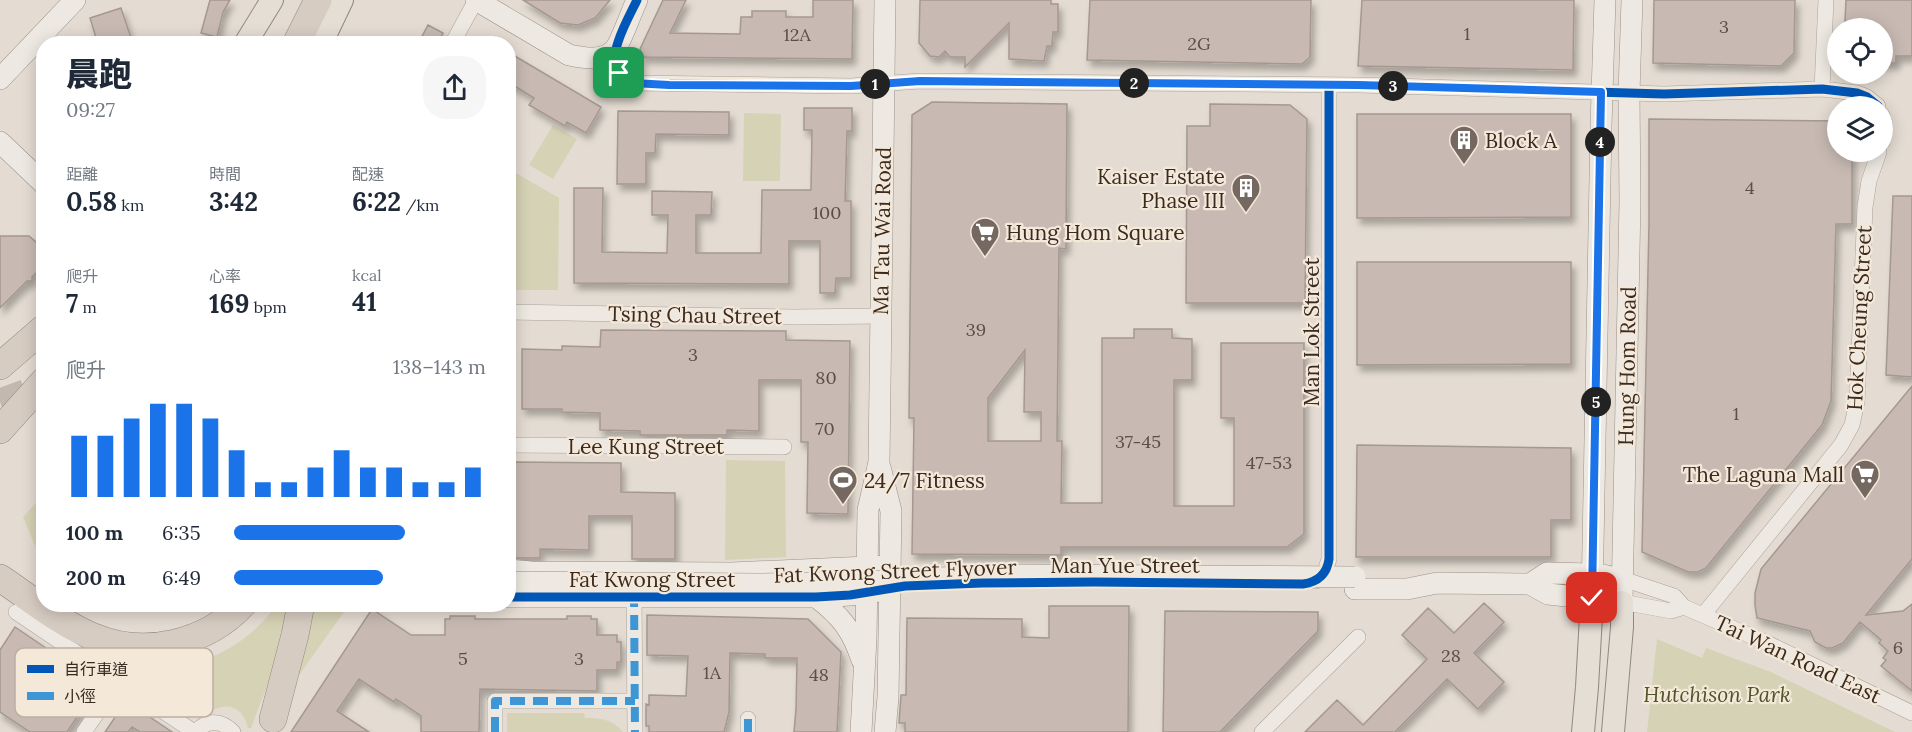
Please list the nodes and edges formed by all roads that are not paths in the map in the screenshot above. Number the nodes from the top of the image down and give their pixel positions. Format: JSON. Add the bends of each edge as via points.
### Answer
{"nodes":[{"id":1,"x":75,"y":0,"type":"edge"},
{"id":2,"x":342,"y":0,"type":"edge"},
{"id":3,"x":476,"y":0,"type":"edge"},
{"id":4,"x":637,"y":0,"type":"edge"},
{"id":5,"x":885,"y":0,"type":"edge"},
{"id":6,"x":1605,"y":0,"type":"edge"},
{"id":7,"x":1632,"y":0,"type":"edge"},
{"id":8,"x":1826,"y":0,"type":"edge"},
{"id":9,"x":298,"y":6,"type":"edge"},
{"id":10,"x":40,"y":36,"type":"edge"},
{"id":11,"x":256,"y":36,"type":"edge"},
{"id":12,"x":281,"y":36,"type":"edge"},
{"id":13,"x":296,"y":36,"type":"edge"},
{"id":14,"x":325,"y":36,"type":"edge"},
{"id":15,"x":456,"y":36,"type":"edge"},
{"id":16,"x":36,"y":41,"type":"edge"},
{"id":17,"x":615,"y":50,"type":"junction"},
{"id":18,"x":0,"y":78,"type":"edge"},
{"id":19,"x":884,"y":84,"type":"junction"},
{"id":20,"x":1329,"y":85,"type":"junction"},
{"id":21,"x":1822,"y":89,"type":"junction"},
{"id":22,"x":1601,"y":92,"type":"junction"},
{"id":23,"x":1629,"y":93,"type":"junction"},
{"id":24,"x":1864,"y":96,"type":"edge"},
{"id":25,"x":0,"y":142,"type":"edge"},
{"id":26,"x":1876,"y":162,"type":"edge"},
{"id":27,"x":36,"y":176,"type":"edge"},
{"id":28,"x":516,"y":312,"type":"edge"},
{"id":29,"x":881,"y":316,"type":"junction"},
{"id":30,"x":36,"y":335,"type":"edge"},
{"id":31,"x":0,"y":366,"type":"edge"},
{"id":32,"x":36,"y":390,"type":"edge"},
{"id":33,"x":0,"y":430,"type":"edge"},
{"id":34,"x":516,"y":445,"type":"edge"},
{"id":35,"x":784,"y":447,"type":"dead end"},
{"id":36,"x":879,"y":462,"type":"junction"},
{"id":37,"x":890,"y":566,"type":"junction"},
{"id":38,"x":867,"y":567,"type":"junction"},
{"id":39,"x":516,"y":571,"type":"edge"},
{"id":40,"x":1593,"y":574,"type":"junction"},
{"id":41,"x":1321,"y":577,"type":"joint"},
{"id":42,"x":0,"y":578,"type":"edge"},
{"id":43,"x":1623,"y":579,"type":"junction"},
{"id":44,"x":516,"y":582,"type":"edge"},
{"id":45,"x":1355,"y":583,"type":"junction"},
{"id":46,"x":1530,"y":584,"type":"junction"},
{"id":47,"x":890,"y":589,"type":"junction"},
{"id":48,"x":634,"y":593,"type":"junction"},
{"id":49,"x":867,"y":593,"type":"junction"},
{"id":50,"x":516,"y":595,"type":"edge"},
{"id":51,"x":516,"y":595,"type":"edge"},
{"id":52,"x":816,"y":597,"type":"junction"},
{"id":53,"x":1592,"y":598,"type":"junction"},
{"id":54,"x":36,"y":602,"type":"edge"},
{"id":55,"x":1622,"y":602,"type":"junction"},
{"id":56,"x":1684,"y":607,"type":"junction"},
{"id":57,"x":16,"y":612,"type":"dead end"},
{"id":58,"x":52,"y":612,"type":"edge"},
{"id":59,"x":234,"y":612,"type":"edge"},
{"id":60,"x":299,"y":612,"type":"edge"},
{"id":61,"x":1703,"y":615,"type":"junction"},
{"id":62,"x":1352,"y":640,"type":"dead end"},
{"id":63,"x":70,"y":648,"type":"edge"},
{"id":64,"x":865,"y":670,"type":"junction"},
{"id":65,"x":634,"y":701,"type":"junction"},
{"id":66,"x":1912,"y":713,"type":"edge"},
{"id":67,"x":94,"y":717,"type":"edge"},
{"id":68,"x":173,"y":717,"type":"edge"},
{"id":69,"x":270,"y":725,"type":"edge"},
{"id":70,"x":84,"y":732,"type":"edge"},
{"id":71,"x":195,"y":732,"type":"edge"},
{"id":72,"x":233,"y":732,"type":"edge"},
{"id":73,"x":495,"y":732,"type":"edge"},
{"id":74,"x":635,"y":732,"type":"edge"},
{"id":75,"x":861,"y":732,"type":"edge"},
{"id":76,"x":885,"y":732,"type":"edge"},
{"id":77,"x":1262,"y":732,"type":"edge"},
{"id":78,"x":1582,"y":732,"type":"edge"},
{"id":79,"x":1613,"y":732,"type":"edge"}],
"edges":[{"from":1,"to":10,"type":"main road"},
{"from":2,"to":14,"type":"main road"},
{"from":3,"to":15,"type":"street"},
{"from":3,"to":17,"type":"main road","via":[[569,55],[600,58]]},
{"from":4,"to":17,"type":"main road"},
{"from":5,"to":19,"type":"main road","name":"Ma Tau Wai Road"},
{"from":6,"to":22,"type":"main road","name":"Hung Hom Road"},
{"from":7,"to":23,"type":"main road","name":"Hung Hom Road"},
{"from":8,"to":21,"type":"street"},
{"from":9,"to":11,"type":"main road"},
{"from":9,"to":12,"type":"highway"},
{"from":9,"to":13,"type":"highway"},
{"from":16,"to":18,"type":"main road"},
{"from":17,"to":19,"type":"street","via":[[614,64],[633,83]]},
{"from":19,"to":20,"type":"street","via":[[920,81]]},
{"from":19,"to":29,"type":"main road","name":"Ma Tau Wai Road"},
{"from":20,"to":22,"type":"street"},
{"from":20,"to":41,"type":"street","name":"Man Lok Street","via":[[1329,559]]},
{"from":21,"to":23,"type":"street"},
{"from":21,"to":24,"type":"street"},
{"from":22,"to":23,"type":"street"},
{"from":22,"to":40,"type":"main road","name":"Hung Hom Road"},
{"from":23,"to":43,"type":"main road","name":"Hung Hom Road"},
{"from":25,"to":27,"type":"main road"},
{"from":26,"to":61,"type":"street","name":"Hok Cheung Street","via":[[1865,207],[1857,402],[1852,425],[1841,446]]},
{"from":28,"to":29,"type":"street","name":"Tsing Chau Street"},
{"from":29,"to":36,"type":"main road","name":"Ma Tau Wai Road"},
{"from":30,"to":31,"type":"highway"},
{"from":32,"to":33,"type":"highway"},
{"from":34,"to":35,"type":"street","name":"Lee Kung Street"},
{"from":36,"to":37,"type":"main road","name":"Ma Tau Wai Road","via":[[891,511]]},
{"from":36,"to":38,"type":"main road","name":"Ma Tau Wai Road","via":[[868,510]]},
{"from":37,"to":38,"type":"main road","name":"Fat Kwong Street"},
{"from":37,"to":47,"type":"main road","name":"Ma Tau Wai Road"},
{"from":38,"to":39,"type":"main road","name":"Fat Kwong Street","via":[[732,573]]},
{"from":38,"to":49,"type":"main road","name":"Ma Tau Wai Road"},
{"from":40,"to":43,"type":"main road","name":"Fat Kwong Street Flyover"},
{"from":40,"to":46,"type":"main road","name":"Fat Kwong Street Flyover","via":[[1547,573]]},
{"from":40,"to":53,"type":"main road","name":"Hung Hom Road"},
{"from":41,"to":47,"type":"street","name":"Man Yue Street","via":[[1303,584],[982,583]]},
{"from":42,"to":54,"type":"highway"},
{"from":43,"to":55,"type":"main road","name":"Hung Hom Road"},
{"from":43,"to":56,"type":"street","name":"Tai Wan Road East","via":[[1674,596]]},
{"from":44,"to":45,"type":"main road","name":"Fat Kwong Street Flyover","bridge":true,"via":[[760,584],[1000,575]]},
{"from":45,"to":46,"type":"main road","name":"Fat Kwong Street Flyover","via":[[1407,589],[1437,583]]},
{"from":45,"to":50,"type":"main road","name":"Fat Kwong Street Flyover","via":[[1001,584],[814,594]]},
{"from":46,"to":53,"type":"main road","name":"Fat Kwong Street Flyover","via":[[1548,594]]},
{"from":47,"to":49,"type":"main road"},
{"from":47,"to":76,"type":"main road","name":"Ma Tau Wai Road"},
{"from":48,"to":51,"type":"main road","name":"Fat Kwong Street"},
{"from":48,"to":52,"type":"main road","name":"Fat Kwong Street"},
{"from":48,"to":65,"type":"street"},
{"from":49,"to":52,"type":"main road","name":"Fat Kwong Street"},
{"from":49,"to":64,"type":"main road","name":"Ma Tau Wai Road"},
{"from":52,"to":64,"type":"main road","via":[[846,625]]},
{"from":53,"to":55,"type":"main road","name":"Fat Kwong Street Flyover"},
{"from":53,"to":78,"type":"main road","name":"Hung Hom Road"},
{"from":55,"to":56,"type":"street","name":"Tai Wan Road East","via":[[1671,611]]},
{"from":55,"to":79,"type":"main road","name":"Hung Hom Road"},
{"from":56,"to":61,"type":"street","name":"Tai Wan Road East"},
{"from":57,"to":63,"type":"street"},
{"from":58,"to":59,"type":"highway","via":[[82,632],[107,642],[133,646],[165,645],[197,636]]},
{"from":60,"to":69,"type":"highway"},
{"from":61,"to":66,"type":"street","name":"Tai Wan Road East"},
{"from":62,"to":77,"type":"street"},
{"from":64,"to":75,"type":"main road","name":"Ma Tau Wai Road"},
{"from":65,"to":73,"type":"street","via":[[495,701]]},
{"from":65,"to":74,"type":"street"},
{"from":67,"to":70,"type":"street"},
{"from":68,"to":71,"type":"street"},
{"from":71,"to":72,"type":"street","via":[[216,722]]}]}
